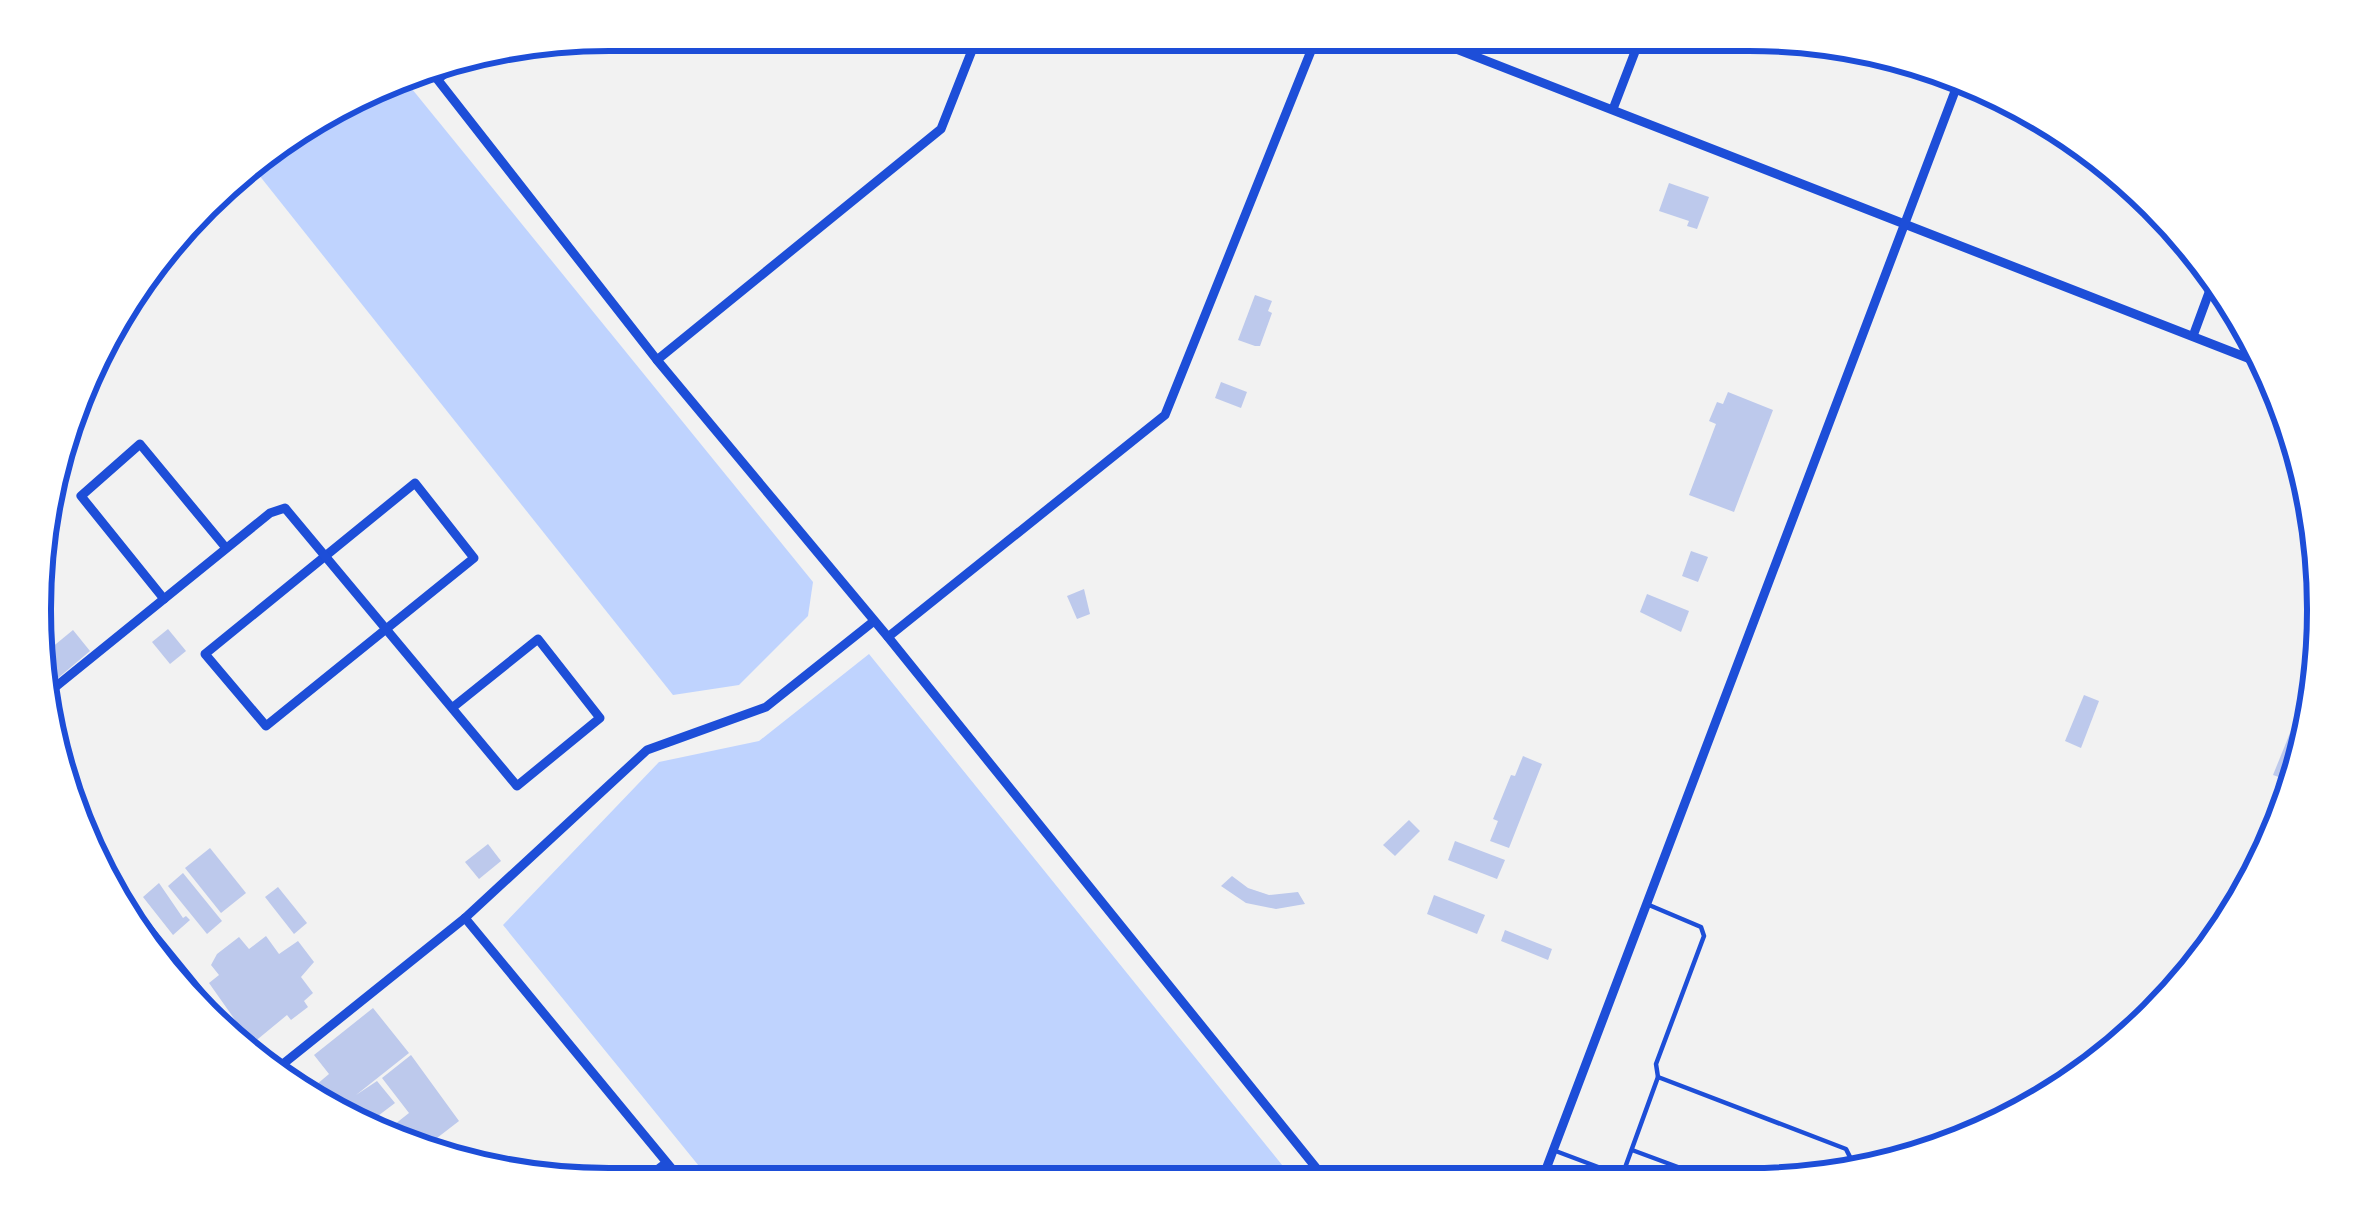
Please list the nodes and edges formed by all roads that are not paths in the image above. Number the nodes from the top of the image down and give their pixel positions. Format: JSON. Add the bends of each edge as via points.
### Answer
{"nodes":[{"id":1,"x":972,"y":51,"type":"edge"},
{"id":2,"x":1311,"y":51,"type":"edge"},
{"id":3,"x":1461,"y":51,"type":"edge"},
{"id":4,"x":1635,"y":51,"type":"edge"},
{"id":5,"x":438,"y":79,"type":"edge"},
{"id":6,"x":1955,"y":91,"type":"edge"},
{"id":7,"x":1613,"y":110,"type":"junction"},
{"id":8,"x":1906,"y":224,"type":"junction"},
{"id":9,"x":2209,"y":293,"type":"edge"},
{"id":10,"x":2193,"y":336,"type":"junction"},
{"id":11,"x":2247,"y":357,"type":"edge"},
{"id":12,"x":657,"y":360,"type":"junction"},
{"id":13,"x":226,"y":548,"type":"junction"},
{"id":14,"x":324,"y":555,"type":"junction"},
{"id":15,"x":164,"y":598,"type":"junction"},
{"id":16,"x":874,"y":621,"type":"junction"},
{"id":17,"x":386,"y":629,"type":"junction"},
{"id":18,"x":888,"y":637,"type":"junction"},
{"id":19,"x":57,"y":686,"type":"edge"},
{"id":20,"x":452,"y":708,"type":"junction"},
{"id":21,"x":1647,"y":904,"type":"junction"},
{"id":22,"x":465,"y":918,"type":"junction"},
{"id":23,"x":284,"y":1063,"type":"edge"},
{"id":24,"x":1658,"y":1077,"type":"junction"},
{"id":25,"x":1553,"y":1150,"type":"junction"},
{"id":26,"x":1632,"y":1150,"type":"junction"},
{"id":27,"x":1851,"y":1158,"type":"edge"},
{"id":28,"x":666,"y":1163,"type":"junction"},
{"id":29,"x":660,"y":1168,"type":"edge"},
{"id":30,"x":670,"y":1168,"type":"edge"},
{"id":31,"x":1316,"y":1168,"type":"edge"},
{"id":32,"x":1546,"y":1168,"type":"edge"},
{"id":33,"x":1601,"y":1168,"type":"edge"},
{"id":34,"x":1625,"y":1168,"type":"edge"},
{"id":35,"x":1681,"y":1168,"type":"edge"}],
"edges":[{"from":1,"to":12,"type":"street","via":[[941,128]]},
{"from":2,"to":18,"type":"street","via":[[1166,415]]},
{"from":3,"to":7,"type":"street"},
{"from":4,"to":7,"type":"street"},
{"from":5,"to":12,"type":"street"},
{"from":6,"to":8,"type":"street"},
{"from":7,"to":8,"type":"street"},
{"from":8,"to":10,"type":"street"},
{"from":8,"to":21,"type":"street"},
{"from":9,"to":10,"type":"street"},
{"from":10,"to":11,"type":"street"},
{"from":12,"to":16,"type":"street"},
{"from":13,"to":14,"type":"street","via":[[285,508]]},
{"from":13,"to":15,"type":"street"},
{"from":13,"to":15,"type":"street","via":[[140,444],[81,496]]},
{"from":14,"to":17,"type":"street"},
{"from":14,"to":17,"type":"street","via":[[415,483],[474,558]]},
{"from":14,"to":17,"type":"street","via":[[206,654],[266,726]]},
{"from":15,"to":19,"type":"street"},
{"from":16,"to":18,"type":"street"},
{"from":16,"to":22,"type":"street","via":[[766,707],[647,751]]},
{"from":17,"to":20,"type":"street"},
{"from":18,"to":31,"type":"street"},
{"from":20,"to":20,"type":"street","via":[[538,639],[600,718],[517,786]]},
{"from":21,"to":24,"type":"lane","via":[[1701,927],[1704,936]]},
{"from":21,"to":25,"type":"street"},
{"from":22,"to":23,"type":"street"},
{"from":22,"to":28,"type":"street"},
{"from":24,"to":26,"type":"lane"},
{"from":24,"to":27,"type":"lane","via":[[1846,1149]]},
{"from":25,"to":32,"type":"street"},
{"from":25,"to":33,"type":"lane"},
{"from":26,"to":34,"type":"lane"},
{"from":26,"to":35,"type":"lane"},
{"from":28,"to":29,"type":"street"},
{"from":28,"to":30,"type":"street"}]}
